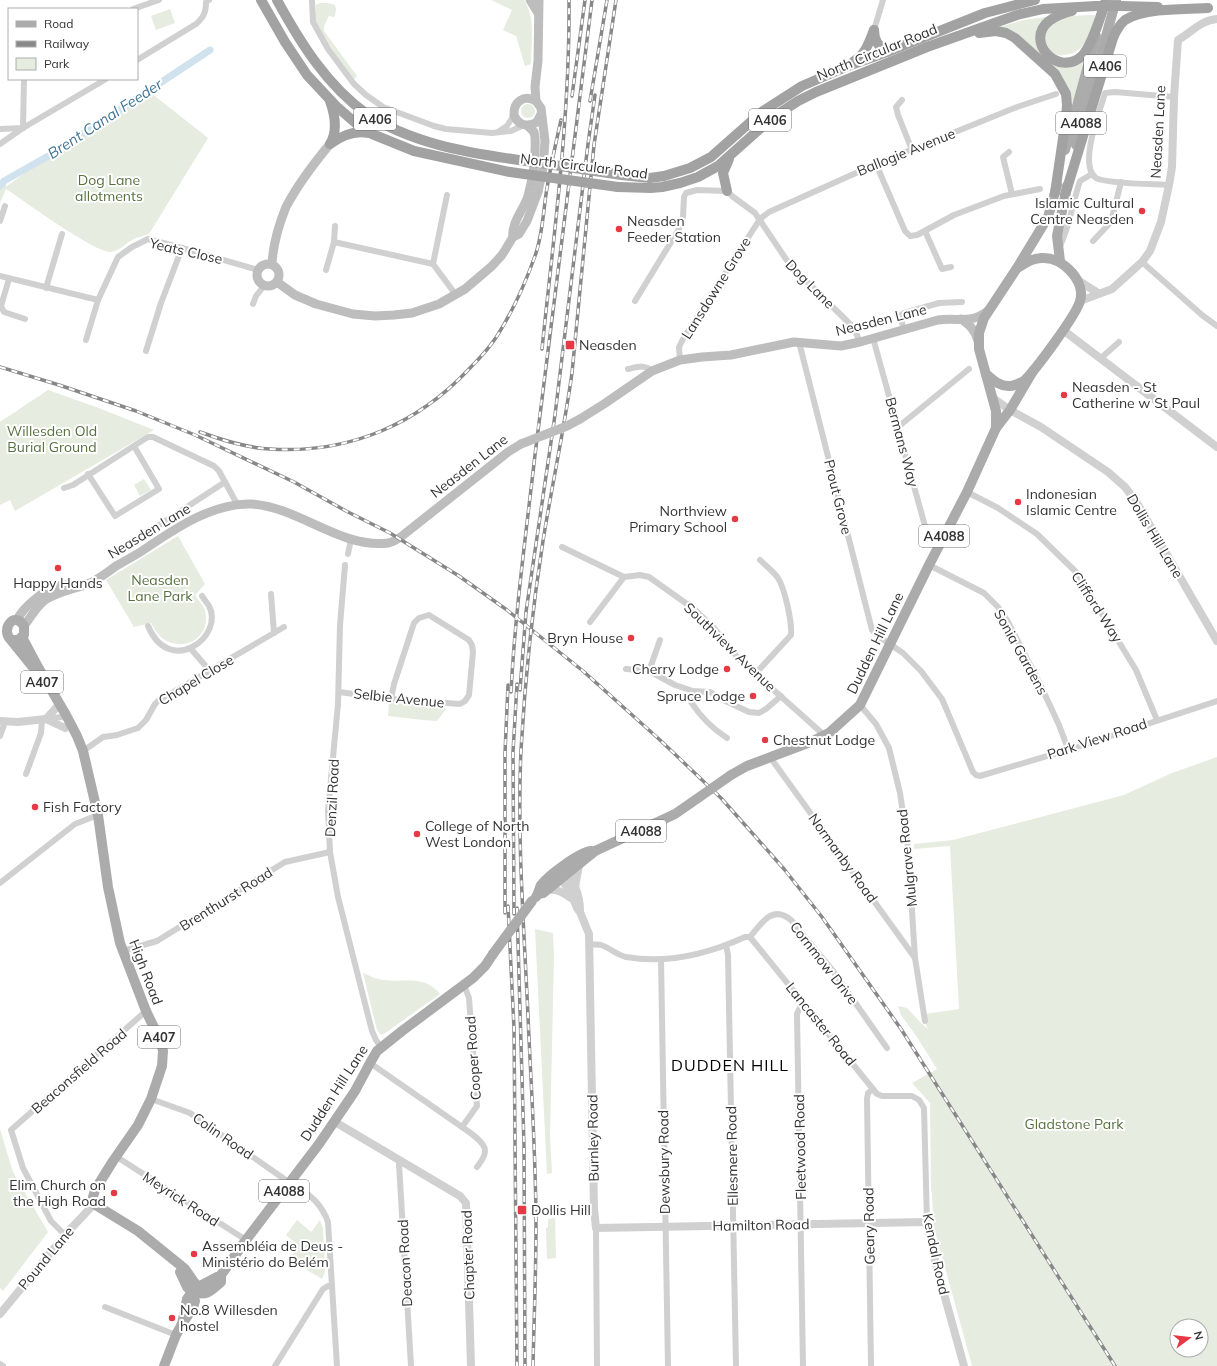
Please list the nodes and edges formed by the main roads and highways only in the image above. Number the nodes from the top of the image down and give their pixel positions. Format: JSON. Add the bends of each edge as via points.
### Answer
{"nodes":[{"id":1,"x":261,"y":0,"type":"edge"},
{"id":2,"x":277,"y":0,"type":"edge"},
{"id":3,"x":1031,"y":0,"type":"edge"},
{"id":4,"x":1106,"y":0,"type":"edge"},
{"id":5,"x":537,"y":3,"type":"edge"},
{"id":6,"x":1118,"y":3,"type":"edge"},
{"id":7,"x":1092,"y":6,"type":"junction"},
{"id":8,"x":1213,"y":8,"type":"edge"},
{"id":9,"x":927,"y":47,"type":"junction"},
{"id":10,"x":887,"y":52,"type":"junction"},
{"id":11,"x":848,"y":66,"type":"junction"},
{"id":12,"x":535,"y":80,"type":"junction"},
{"id":13,"x":523,"y":98,"type":"junction"},
{"id":14,"x":330,"y":100,"type":"junction"},
{"id":15,"x":536,"y":101,"type":"junction"},
{"id":16,"x":541,"y":114,"type":"junction"},
{"id":17,"x":526,"y":125,"type":"junction"},
{"id":18,"x":372,"y":134,"type":"junction"},
{"id":19,"x":330,"y":144,"type":"junction"},
{"id":20,"x":730,"y":157,"type":"junction"},
{"id":21,"x":727,"y":191,"type":"road end"},
{"id":22,"x":1060,"y":194,"type":"junction"},
{"id":23,"x":513,"y":236,"type":"junction"},
{"id":24,"x":1060,"y":261,"type":"junction"},
{"id":25,"x":272,"y":264,"type":"junction"},
{"id":26,"x":1017,"y":268,"type":"junction"},
{"id":27,"x":278,"y":282,"type":"junction"},
{"id":28,"x":989,"y":310,"type":"junction"},
{"id":29,"x":961,"y":319,"type":"junction"},
{"id":30,"x":979,"y":349,"type":"junction"},
{"id":31,"x":1033,"y":371,"type":"junction"},
{"id":32,"x":986,"y":374,"type":"junction"},
{"id":33,"x":996,"y":428,"type":"junction"},
{"id":34,"x":21,"y":623,"type":"junction"},
{"id":35,"x":3,"y":624,"type":"edge"},
{"id":36,"x":5,"y":637,"type":"edge"},
{"id":37,"x":22,"y":637,"type":"junction"},
{"id":38,"x":64,"y":716,"type":"junction"},
{"id":39,"x":83,"y":751,"type":"junction"},
{"id":40,"x":595,"y":851,"type":"junction"},
{"id":41,"x":562,"y":875,"type":"junction"},
{"id":42,"x":192,"y":1292,"type":"junction"},
{"id":43,"x":164,"y":1366,"type":"edge"}],
"edges":[{"from":1,"to":14,"type":"highway","name":"North Circular Road","number":"A406","via":[[296,60]]},
{"from":2,"to":11,"type":"highway","name":"North Circular Road","number":"A406","bridge":true,"via":[[318,66],[357,106],[381,122],[436,144],[493,157],[622,175],[650,178],[690,168],[715,154],[763,111],[790,92]]},
{"from":3,"to":10,"type":"highway","name":"North Circular Road","number":"A406","via":[[985,13]]},
{"from":4,"to":7,"type":"highway","number":"A406","via":[[1091,42],[1082,56],[1063,63],[1046,54],[1041,44],[1045,25],[1057,16]]},
{"from":4,"to":22,"type":"main road","number":"A4088","via":[[1073,119]]},
{"from":5,"to":12,"type":"main road","via":[[538,61]]},
{"from":6,"to":7,"type":"highway","name":"North Circular Road","number":"A406","bridge":true},
{"from":6,"to":8,"type":"highway","name":"North Circular Road","number":"A406"},
{"from":6,"to":22,"type":"main road","number":"A4088"},
{"from":7,"to":9,"type":"highway","name":"North Circular Road","number":"A406","via":[[1043,9],[1017,14]]},
{"from":8,"to":22,"type":"highway","number":"A406","via":[[1147,13],[1120,24]]},
{"from":9,"to":20,"type":"highway","name":"North Circular Road","number":"A406","via":[[798,101],[764,125]]},
{"from":9,"to":22,"type":"highway","number":"A406","via":[[984,32],[1006,32],[1054,74],[1066,94],[1067,105]]},
{"from":10,"to":11,"type":"highway","name":"North Circular Road","number":"A406"},
{"from":10,"to":11,"type":"highway","via":[[877,44],[874,30],[868,47]]},
{"from":12,"to":13,"type":"main road"},
{"from":12,"to":15,"type":"main road"},
{"from":13,"to":15,"type":"main road"},
{"from":13,"to":17,"type":"main road","via":[[515,106],[514,115],[518,121]]},
{"from":14,"to":18,"type":"highway","name":"North Circular Road","number":"A406"},
{"from":14,"to":19,"type":"highway","via":[[335,122],[334,137]]},
{"from":15,"to":16,"type":"main road","via":[[541,108]]},
{"from":16,"to":17,"type":"main road","via":[[536,122]]},
{"from":16,"to":23,"type":"main road","via":[[545,140],[538,192],[527,221],[519,234]]},
{"from":17,"to":23,"type":"main road","via":[[535,136],[534,164],[527,197],[512,230]]},
{"from":18,"to":19,"type":"highway","via":[[350,133]]},
{"from":18,"to":20,"type":"highway","name":"North Circular Road","number":"A406","bridge":true,"via":[[414,151],[510,172],[618,187],[651,188],[680,183],[707,172]]},
{"from":19,"to":25,"type":"main road","via":[[286,208],[273,247]]},
{"from":20,"to":21,"type":"highway","via":[[723,173]]},
{"from":22,"to":24,"type":"main road","number":"A4088"},
{"from":22,"to":26,"type":"main road","number":"A4088"},
{"from":23,"to":27,"type":"main road","via":[[502,255],[476,280],[456,295],[419,311],[375,316],[353,314],[316,304],[295,295]]},
{"from":24,"to":26,"type":"main road","via":[[1039,258]]},
{"from":24,"to":31,"type":"main road","number":"A4088","via":[[1078,281],[1081,289],[1080,301]]},
{"from":25,"to":27,"type":"main road","via":[[278,270]]},
{"from":25,"to":27,"type":"main road","via":[[261,266],[258,270],[258,280],[264,286],[272,286]]},
{"from":26,"to":28,"type":"main road","number":"A4088"},
{"from":28,"to":29,"type":"main road","name":"Neasden Lane","via":[[971,320]]},
{"from":28,"to":30,"type":"main road","number":"A4088","via":[[979,333]]},
{"from":29,"to":30,"type":"main road","via":[[976,332]]},
{"from":29,"to":34,"type":"main road","name":"Neasden Lane","bridge":true,"via":[[938,320],[860,342],[835,346],[798,342],[731,355],[680,360],[652,371],[567,426],[521,444],[508,452],[390,543],[351,539],[268,506],[237,504],[211,511],[166,535],[91,582],[77,586],[61,585],[47,591],[19,615]]},
{"from":30,"to":32,"type":"main road","number":"A4088"},
{"from":31,"to":32,"type":"main road","number":"A4088","via":[[1023,381],[1010,386],[999,385]]},
{"from":31,"to":33,"type":"main road","name":"Dudden Hill Lane","number":"A4088"},
{"from":32,"to":33,"type":"main road","name":"Dudden Hill Lane","number":"A4088","via":[[996,411]]},
{"from":33,"to":40,"type":"main road","name":"Dudden Hill Lane","number":"A4088","bridge":true,"via":[[968,492],[860,705],[829,733],[747,766],[675,814]]},
{"from":34,"to":35,"type":"main road","via":[[12,620]]},
{"from":34,"to":37,"type":"main road","via":[[25,632]]},
{"from":35,"to":36,"type":"main road"},
{"from":36,"to":37,"type":"main road","via":[[16,641]]},
{"from":36,"to":38,"type":"main road","name":"High Road","number":"A407","via":[[34,669]]},
{"from":37,"to":38,"type":"main road","name":"High Road","number":"A407"},
{"from":38,"to":39,"type":"main road","name":"High Road","number":"A407"},
{"from":38,"to":39,"type":"main road","name":"High Road","number":"A407","via":[[65,728]]},
{"from":39,"to":42,"type":"main road","name":"High Road","number":"A407","via":[[98,815],[120,943],[163,1051],[162,1066],[151,1099],[138,1125],[95,1190],[94,1204],[138,1231],[176,1263]]},
{"from":40,"to":41,"type":"main road","name":"Dudden Hill Lane","number":"A4088"},
{"from":40,"to":41,"type":"main road","name":"Dudden Hill Lane","number":"A4088","via":[[588,851],[560,867]]},
{"from":41,"to":42,"type":"main road","name":"Dudden Hill Lane","number":"A4088","bridge":true,"via":[[547,879],[540,887],[539,895],[480,972],[381,1047],[335,1122],[221,1275],[221,1282],[202,1295]]},
{"from":42,"to":43,"type":"main road","via":[[195,1301],[193,1308],[176,1335]]}]}
